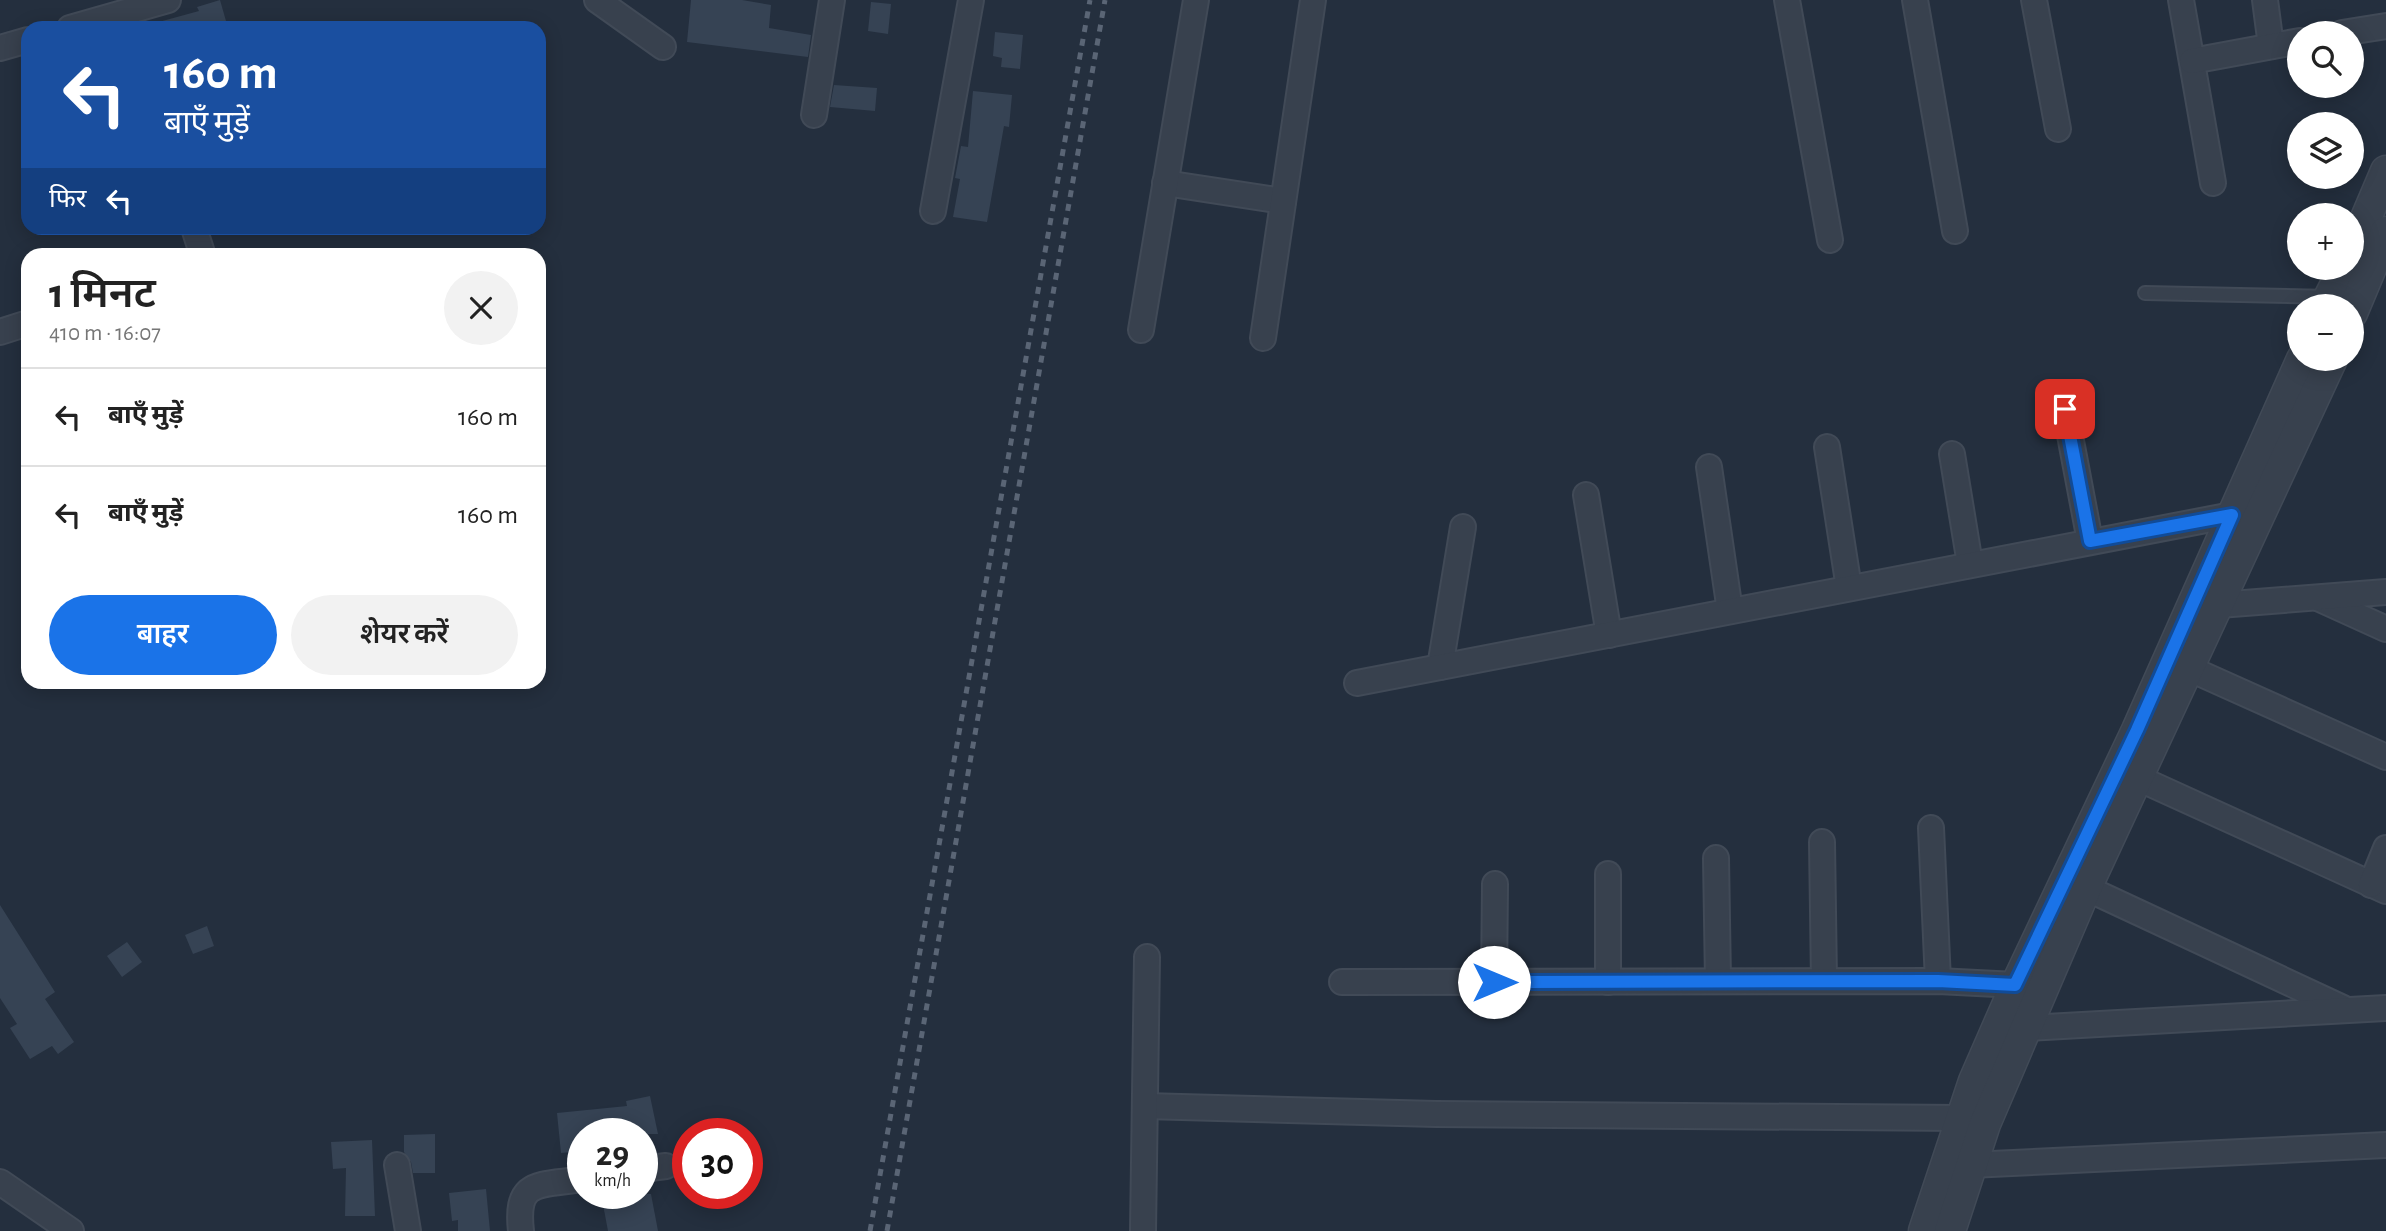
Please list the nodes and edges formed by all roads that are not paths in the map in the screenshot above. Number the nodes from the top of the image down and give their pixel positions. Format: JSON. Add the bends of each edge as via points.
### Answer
{"nodes":[{"id":1,"x":168,"y":0,"type":"edge"},
{"id":2,"x":597,"y":0,"type":"edge"},
{"id":3,"x":832,"y":0,"type":"edge"},
{"id":4,"x":971,"y":0,"type":"edge"},
{"id":5,"x":1196,"y":0,"type":"edge"},
{"id":6,"x":1313,"y":0,"type":"edge"},
{"id":7,"x":1787,"y":0,"type":"edge"},
{"id":8,"x":1915,"y":0,"type":"edge"},
{"id":9,"x":2034,"y":0,"type":"edge"},
{"id":10,"x":2181,"y":0,"type":"edge"},
{"id":11,"x":2265,"y":0,"type":"edge"},
{"id":12,"x":122,"y":14,"type":"edge"},
{"id":13,"x":96,"y":21,"type":"edge"},
{"id":14,"x":2386,"y":26,"type":"edge"},
{"id":15,"x":2364,"y":30,"type":"edge"},
{"id":16,"x":21,"y":42,"type":"edge"},
{"id":17,"x":2287,"y":43,"type":"edge"},
{"id":18,"x":2271,"y":46,"type":"junction"},
{"id":19,"x":663,"y":47,"type":"dead end"},
{"id":20,"x":0,"y":48,"type":"edge"},
{"id":21,"x":2192,"y":61,"type":"junction"},
{"id":22,"x":814,"y":115,"type":"dead end"},
{"id":23,"x":2058,"y":130,"type":"dead end"},
{"id":24,"x":2386,"y":170,"type":"edge"},
{"id":25,"x":1165,"y":183,"type":"junction"},
{"id":26,"x":2213,"y":183,"type":"dead end"},
{"id":27,"x":1283,"y":201,"type":"junction"},
{"id":28,"x":933,"y":211,"type":"dead end"},
{"id":29,"x":1955,"y":231,"type":"dead end"},
{"id":30,"x":2372,"y":236,"type":"edge"},
{"id":31,"x":1830,"y":240,"type":"dead end"},
{"id":32,"x":2145,"y":293,"type":"dead end"},
{"id":33,"x":2342,"y":294,"type":"edge"},
{"id":34,"x":2287,"y":302,"type":"edge"},
{"id":35,"x":21,"y":325,"type":"edge"},
{"id":36,"x":1141,"y":330,"type":"dead end"},
{"id":37,"x":0,"y":332,"type":"edge"},
{"id":38,"x":1263,"y":338,"type":"dead end"},
{"id":39,"x":2297,"y":371,"type":"edge"},
{"id":40,"x":2326,"y":371,"type":"edge"},
{"id":41,"x":2065,"y":409,"type":"dead end"},
{"id":42,"x":1827,"y":447,"type":"dead end"},
{"id":43,"x":1952,"y":454,"type":"dead end"},
{"id":44,"x":1709,"y":467,"type":"dead end"},
{"id":45,"x":1586,"y":495,"type":"dead end"},
{"id":46,"x":2232,"y":515,"type":"junction"},
{"id":47,"x":1463,"y":527,"type":"dead end"},
{"id":48,"x":2090,"y":541,"type":"junction"},
{"id":49,"x":1970,"y":564,"type":"junction"},
{"id":50,"x":1849,"y":588,"type":"junction"},
{"id":51,"x":2386,"y":592,"type":"edge"},
{"id":52,"x":2315,"y":597,"type":"junction"},
{"id":53,"x":2219,"y":605,"type":"junction"},
{"id":54,"x":1730,"y":611,"type":"junction"},
{"id":55,"x":2386,"y":629,"type":"edge"},
{"id":56,"x":1609,"y":635,"type":"junction"},
{"id":57,"x":1440,"y":667,"type":"junction"},
{"id":58,"x":2188,"y":668,"type":"junction"},
{"id":59,"x":1357,"y":683,"type":"dead end"},
{"id":60,"x":2386,"y":757,"type":"edge"},
{"id":61,"x":2140,"y":779,"type":"junction"},
{"id":62,"x":1931,"y":828,"type":"dead end"},
{"id":63,"x":1822,"y":842,"type":"dead end"},
{"id":64,"x":2386,"y":848,"type":"edge"},
{"id":65,"x":1716,"y":858,"type":"dead end"},
{"id":66,"x":1608,"y":874,"type":"dead end"},
{"id":67,"x":1495,"y":884,"type":"dead end"},
{"id":68,"x":2086,"y":888,"type":"junction"},
{"id":69,"x":2378,"y":888,"type":"edge"},
{"id":70,"x":1147,"y":957,"type":"dead end"},
{"id":71,"x":1718,"y":981,"type":"junction"},
{"id":72,"x":1824,"y":981,"type":"junction"},
{"id":73,"x":1938,"y":981,"type":"junction"},
{"id":74,"x":1342,"y":982,"type":"dead end"},
{"id":75,"x":1494,"y":982,"type":"junction"},
{"id":76,"x":1608,"y":982,"type":"junction"},
{"id":77,"x":2015,"y":985,"type":"junction"},
{"id":78,"x":2386,"y":1008,"type":"edge"},
{"id":79,"x":2347,"y":1010,"type":"junction"},
{"id":80,"x":2029,"y":1028,"type":"junction"},
{"id":81,"x":1145,"y":1106,"type":"junction"},
{"id":82,"x":1972,"y":1121,"type":"junction"},
{"id":83,"x":2386,"y":1145,"type":"edge"},
{"id":84,"x":1958,"y":1163,"type":"junction"},
{"id":85,"x":397,"y":1165,"type":"dead end"},
{"id":86,"x":0,"y":1182,"type":"edge"},
{"id":87,"x":567,"y":1182,"type":"edge"},
{"id":88,"x":72,"y":1231,"type":"edge"},
{"id":89,"x":408,"y":1231,"type":"edge"},
{"id":90,"x":521,"y":1231,"type":"edge"},
{"id":91,"x":1143,"y":1231,"type":"edge"},
{"id":92,"x":1924,"y":1231,"type":"edge"},
{"id":93,"x":1950,"y":1231,"type":"edge"}],
"edges":[{"from":1,"to":12,"type":"street"},
{"from":2,"to":19,"type":"street"},
{"from":3,"to":22,"type":"street"},
{"from":4,"to":28,"type":"street"},
{"from":5,"to":25,"type":"street"},
{"from":6,"to":27,"type":"street"},
{"from":7,"to":31,"type":"street"},
{"from":8,"to":29,"type":"street"},
{"from":9,"to":23,"type":"street"},
{"from":10,"to":21,"type":"street"},
{"from":11,"to":18,"type":"street"},
{"from":12,"to":13,"type":"street"},
{"from":14,"to":15,"type":"street"},
{"from":16,"to":20,"type":"street"},
{"from":17,"to":18,"type":"street"},
{"from":18,"to":21,"type":"street"},
{"from":21,"to":26,"type":"street"},
{"from":24,"to":30,"type":"street"},
{"from":25,"to":27,"type":"street"},
{"from":25,"to":36,"type":"street"},
{"from":27,"to":38,"type":"street"},
{"from":30,"to":33,"type":"street"},
{"from":32,"to":34,"type":"lane"},
{"from":35,"to":37,"type":"street"},
{"from":39,"to":46,"type":"street"},
{"from":40,"to":53,"type":"street"},
{"from":41,"to":48,"type":"street"},
{"from":42,"to":50,"type":"street"},
{"from":43,"to":49,"type":"street"},
{"from":44,"to":54,"type":"street"},
{"from":45,"to":56,"type":"street"},
{"from":46,"to":48,"type":"street"},
{"from":46,"to":77,"type":"street","via":[[2137,730]]},
{"from":47,"to":57,"type":"street"},
{"from":48,"to":49,"type":"street"},
{"from":49,"to":50,"type":"street"},
{"from":50,"to":54,"type":"street"},
{"from":51,"to":52,"type":"street"},
{"from":52,"to":53,"type":"street"},
{"from":52,"to":55,"type":"street"},
{"from":53,"to":58,"type":"street"},
{"from":54,"to":56,"type":"street"},
{"from":56,"to":57,"type":"street"},
{"from":57,"to":59,"type":"street"},
{"from":58,"to":60,"type":"street"},
{"from":58,"to":61,"type":"street"},
{"from":61,"to":68,"type":"street"},
{"from":61,"to":69,"type":"street"},
{"from":62,"to":73,"type":"street"},
{"from":63,"to":72,"type":"street"},
{"from":64,"to":69,"type":"street"},
{"from":65,"to":71,"type":"street"},
{"from":66,"to":76,"type":"street"},
{"from":67,"to":75,"type":"street"},
{"from":68,"to":79,"type":"street"},
{"from":68,"to":80,"type":"street"},
{"from":70,"to":81,"type":"street"},
{"from":71,"to":72,"type":"street"},
{"from":71,"to":76,"type":"street"},
{"from":72,"to":73,"type":"street"},
{"from":73,"to":77,"type":"street"},
{"from":74,"to":75,"type":"street"},
{"from":75,"to":76,"type":"street"},
{"from":77,"to":82,"type":"street"},
{"from":78,"to":79,"type":"street"},
{"from":79,"to":80,"type":"street"},
{"from":80,"to":82,"type":"street"},
{"from":81,"to":82,"type":"street"},
{"from":81,"to":91,"type":"street"},
{"from":82,"to":84,"type":"street"},
{"from":83,"to":84,"type":"street"},
{"from":84,"to":92,"type":"street"},
{"from":84,"to":93,"type":"street"},
{"from":85,"to":89,"type":"street"},
{"from":86,"to":88,"type":"street"},
{"from":87,"to":90,"type":"street","via":[[534,1187],[524,1194],[519,1206]]}]}
